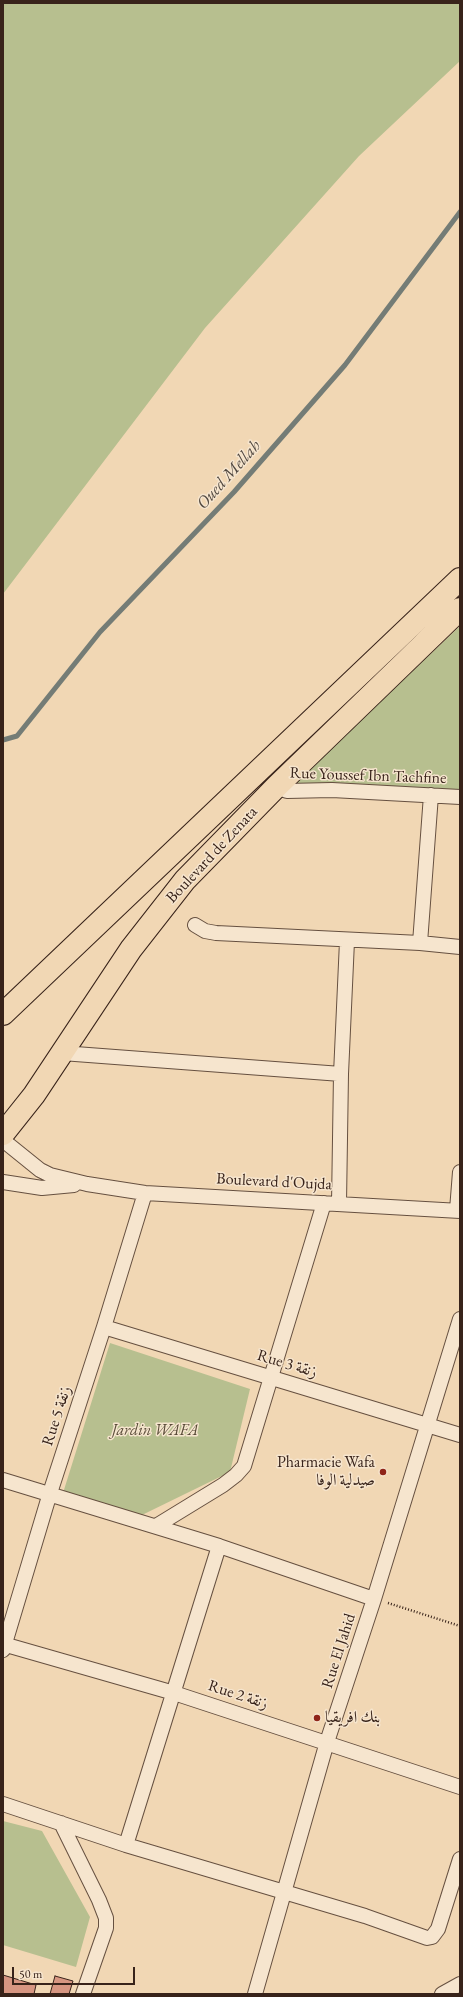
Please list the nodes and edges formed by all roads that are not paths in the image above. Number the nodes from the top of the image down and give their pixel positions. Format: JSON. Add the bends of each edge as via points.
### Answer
{"nodes":[{"id":1,"x":460,"y":579,"type":"edge"},
{"id":2,"x":460,"y":609,"type":"edge"},
{"id":3,"x":276,"y":787,"type":"junction"},
{"id":4,"x":431,"y":795,"type":"junction"},
{"id":5,"x":460,"y":797,"type":"edge"},
{"id":6,"x":195,"y":925,"type":"dead end"},
{"id":7,"x":348,"y":940,"type":"junction"},
{"id":8,"x":420,"y":943,"type":"junction"},
{"id":9,"x":460,"y":947,"type":"edge"},
{"id":10,"x":3,"y":1014,"type":"edge"},
{"id":11,"x":62,"y":1053,"type":"junction"},
{"id":12,"x":341,"y":1074,"type":"junction"},
{"id":13,"x":3,"y":1139,"type":"edge"},
{"id":14,"x":460,"y":1172,"type":"edge"},
{"id":15,"x":3,"y":1182,"type":"edge"},
{"id":16,"x":86,"y":1184,"type":"junction"},
{"id":17,"x":145,"y":1193,"type":"junction"},
{"id":18,"x":324,"y":1203,"type":"junction"},
{"id":19,"x":339,"y":1203,"type":"junction"},
{"id":20,"x":459,"y":1211,"type":"edge"},
{"id":21,"x":460,"y":1319,"type":"edge"},
{"id":22,"x":104,"y":1327,"type":"junction"},
{"id":23,"x":272,"y":1377,"type":"junction"},
{"id":24,"x":428,"y":1425,"type":"junction"},
{"id":25,"x":460,"y":1435,"type":"edge"},
{"id":26,"x":3,"y":1480,"type":"edge"},
{"id":27,"x":50,"y":1493,"type":"junction"},
{"id":28,"x":156,"y":1526,"type":"junction"},
{"id":29,"x":219,"y":1546,"type":"junction"},
{"id":30,"x":374,"y":1599,"type":"junction"},
{"id":31,"x":4,"y":1646,"type":"edge"},
{"id":32,"x":174,"y":1693,"type":"junction"},
{"id":33,"x":327,"y":1742,"type":"junction"},
{"id":34,"x":460,"y":1786,"type":"edge"},
{"id":35,"x":3,"y":1804,"type":"edge"},
{"id":36,"x":61,"y":1823,"type":"junction"},
{"id":37,"x":126,"y":1845,"type":"junction"},
{"id":38,"x":460,"y":1860,"type":"edge"},
{"id":39,"x":285,"y":1891,"type":"junction"},
{"id":40,"x":460,"y":1984,"type":"edge"},
{"id":41,"x":83,"y":1994,"type":"edge"},
{"id":42,"x":255,"y":1994,"type":"edge"},
{"id":43,"x":442,"y":1994,"type":"edge"}],
"edges":[{"from":1,"to":10,"type":"highway","name":"Boulevard de Zenata"},
{"from":2,"to":3,"type":"highway","name":"Boulevard de Zenata"},
{"from":3,"to":4,"type":"street","name":"Rue Youssef Ibn Tachfine","via":[[287,791],[332,790]]},
{"from":3,"to":11,"type":"highway","name":"Boulevard de Zenata","via":[[209,854],[157,915]]},
{"from":4,"to":5,"type":"street","name":"Rue Youssef Ibn Tachfine"},
{"from":4,"to":8,"type":"street"},
{"from":6,"to":7,"type":"street","via":[[205,931],[216,933]]},
{"from":7,"to":8,"type":"street"},
{"from":7,"to":12,"type":"street"},
{"from":8,"to":9,"type":"street"},
{"from":11,"to":12,"type":"street"},
{"from":11,"to":13,"type":"highway","name":"Boulevard de Zenata"},
{"from":12,"to":19,"type":"street"},
{"from":13,"to":16,"type":"street","name":"Boulevard d'Oujda","via":[[50,1176]]},
{"from":14,"to":20,"type":"street"},
{"from":15,"to":16,"type":"street","name":"Boulevard d'Oujda","via":[[42,1188]]},
{"from":16,"to":17,"type":"street","name":"Boulevard d'Oujda"},
{"from":17,"to":18,"type":"street","name":"Boulevard d'Oujda"},
{"from":17,"to":22,"type":"street","name":"Rue 5 زنقة"},
{"from":18,"to":19,"type":"street","name":"Boulevard d'Oujda"},
{"from":18,"to":23,"type":"street"},
{"from":19,"to":20,"type":"street","name":"Boulevard d'Oujda"},
{"from":21,"to":24,"type":"street","name":"Rue El Jahid"},
{"from":22,"to":23,"type":"street","name":"Rue 3 زنقة"},
{"from":22,"to":27,"type":"street","name":"Rue 5 زنقة"},
{"from":23,"to":24,"type":"street","name":"Rue 3 زنقة"},
{"from":23,"to":28,"type":"street","via":[[244,1466],[223,1485]]},
{"from":24,"to":25,"type":"street","name":"Rue 3 زنقة"},
{"from":24,"to":30,"type":"street","name":"Rue El Jahid"},
{"from":26,"to":27,"type":"street"},
{"from":27,"to":28,"type":"street"},
{"from":27,"to":31,"type":"street","name":"Rue 5 زنقة"},
{"from":28,"to":29,"type":"street"},
{"from":29,"to":30,"type":"street"},
{"from":29,"to":32,"type":"street"},
{"from":30,"to":33,"type":"street","name":"Rue El Jahid"},
{"from":31,"to":32,"type":"street","name":"Rue 2 زنقة"},
{"from":32,"to":33,"type":"street","name":"Rue 2 زنقة"},
{"from":32,"to":37,"type":"street"},
{"from":33,"to":34,"type":"street","name":"Rue 2 زنقة"},
{"from":33,"to":39,"type":"street","name":"Rue El Jahid"},
{"from":35,"to":36,"type":"street"},
{"from":36,"to":37,"type":"street"},
{"from":36,"to":41,"type":"street","via":[[106,1918],[106,1928]]},
{"from":37,"to":39,"type":"street"},
{"from":38,"to":39,"type":"street","via":[[438,1929],[427,1938]]},
{"from":39,"to":42,"type":"street","name":"Rue El Jahid"},
{"from":40,"to":43,"type":"street"}]}
